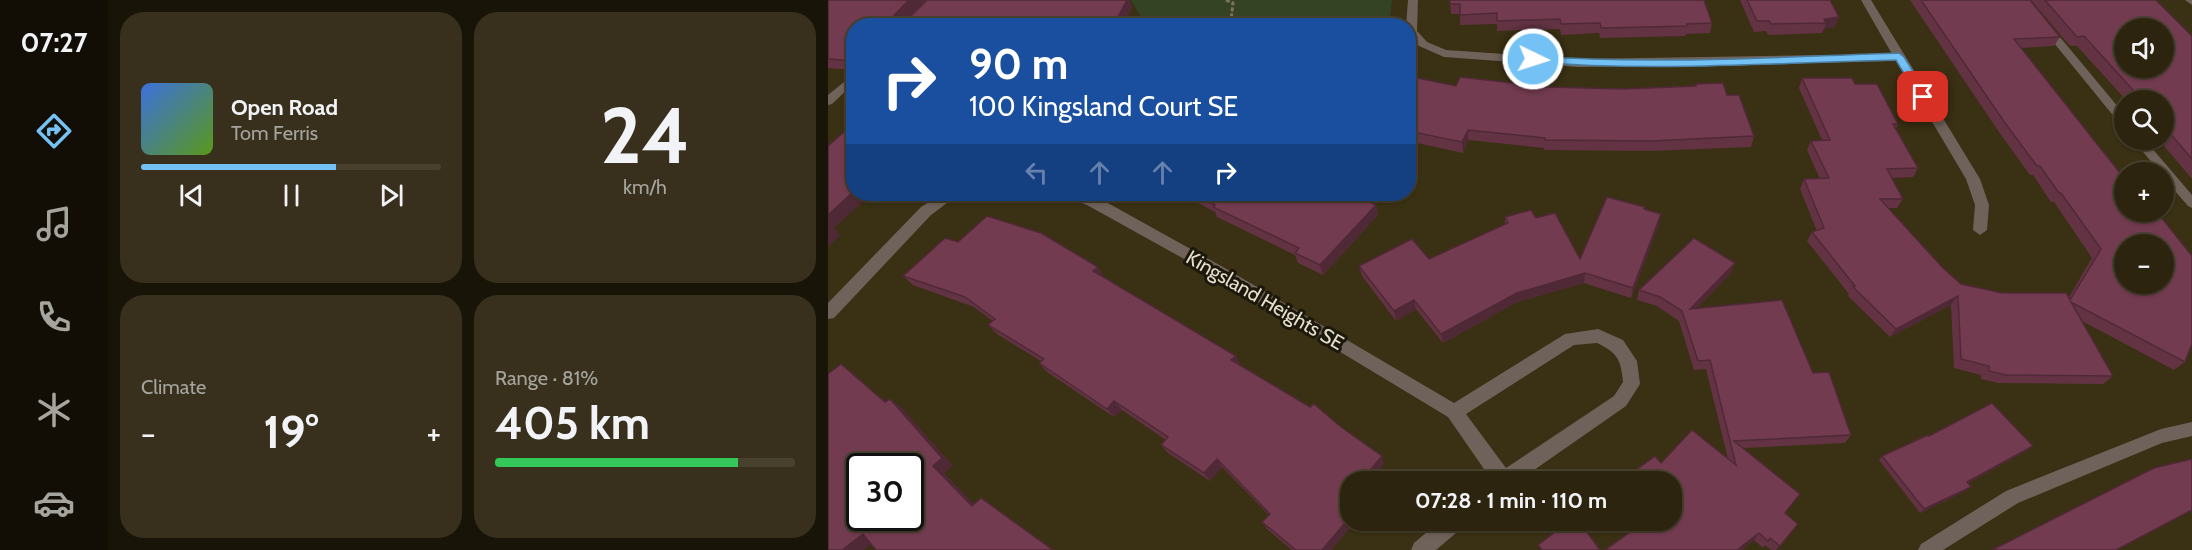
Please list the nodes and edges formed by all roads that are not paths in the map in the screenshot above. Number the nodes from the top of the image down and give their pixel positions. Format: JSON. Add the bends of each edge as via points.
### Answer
{"nodes":[{"id":1,"x":1413,"y":0,"type":"edge"},
{"id":2,"x":1866,"y":0,"type":"edge"},
{"id":3,"x":2024,"y":0,"type":"edge"},
{"id":4,"x":1412,"y":18,"type":"edge"},
{"id":5,"x":1416,"y":37,"type":"edge"},
{"id":6,"x":1899,"y":57,"type":"junction"},
{"id":7,"x":846,"y":84,"type":"edge"},
{"id":8,"x":828,"y":101,"type":"edge"},
{"id":9,"x":2114,"y":109,"type":"edge"},
{"id":10,"x":2147,"y":150,"type":"edge"},
{"id":11,"x":941,"y":201,"type":"edge"},
{"id":12,"x":1092,"y":201,"type":"edge"},
{"id":13,"x":2192,"y":203,"type":"edge"},
{"id":14,"x":1980,"y":230,"type":"dead end"},
{"id":15,"x":828,"y":313,"type":"edge"},
{"id":16,"x":1454,"y":412,"type":"junction"},
{"id":17,"x":2192,"y":429,"type":"edge"},
{"id":18,"x":1496,"y":471,"type":"edge"},
{"id":19,"x":1518,"y":471,"type":"edge"},
{"id":20,"x":1443,"y":531,"type":"edge"},
{"id":21,"x":1421,"y":550,"type":"edge"},
{"id":22,"x":1927,"y":550,"type":"edge"}],
"edges":[{"from":1,"to":4,"type":"street"},
{"from":2,"to":6,"type":"street"},
{"from":3,"to":9,"type":"lane"},
{"from":5,"to":6,"type":"street","via":[[1444,53],[1578,63]]},
{"from":6,"to":14,"type":"street","via":[[1972,179],[1982,205]]},
{"from":7,"to":8,"type":"lane"},
{"from":10,"to":13,"type":"lane"},
{"from":11,"to":15,"type":"street","via":[[926,211]]},
{"from":12,"to":16,"type":"street","name":"Kingsland Heights SE"},
{"from":16,"to":18,"type":"street","name":"Kingsland Heights SE"},
{"from":16,"to":19,"type":"street","name":"Kingsland Heights SE","via":[[1571,339],[1598,336],[1617,345],[1629,361],[1632,384],[1620,401]]},
{"from":17,"to":22,"type":"lane","via":[[2161,436],[2012,497]]},
{"from":20,"to":21,"type":"street"}]}
